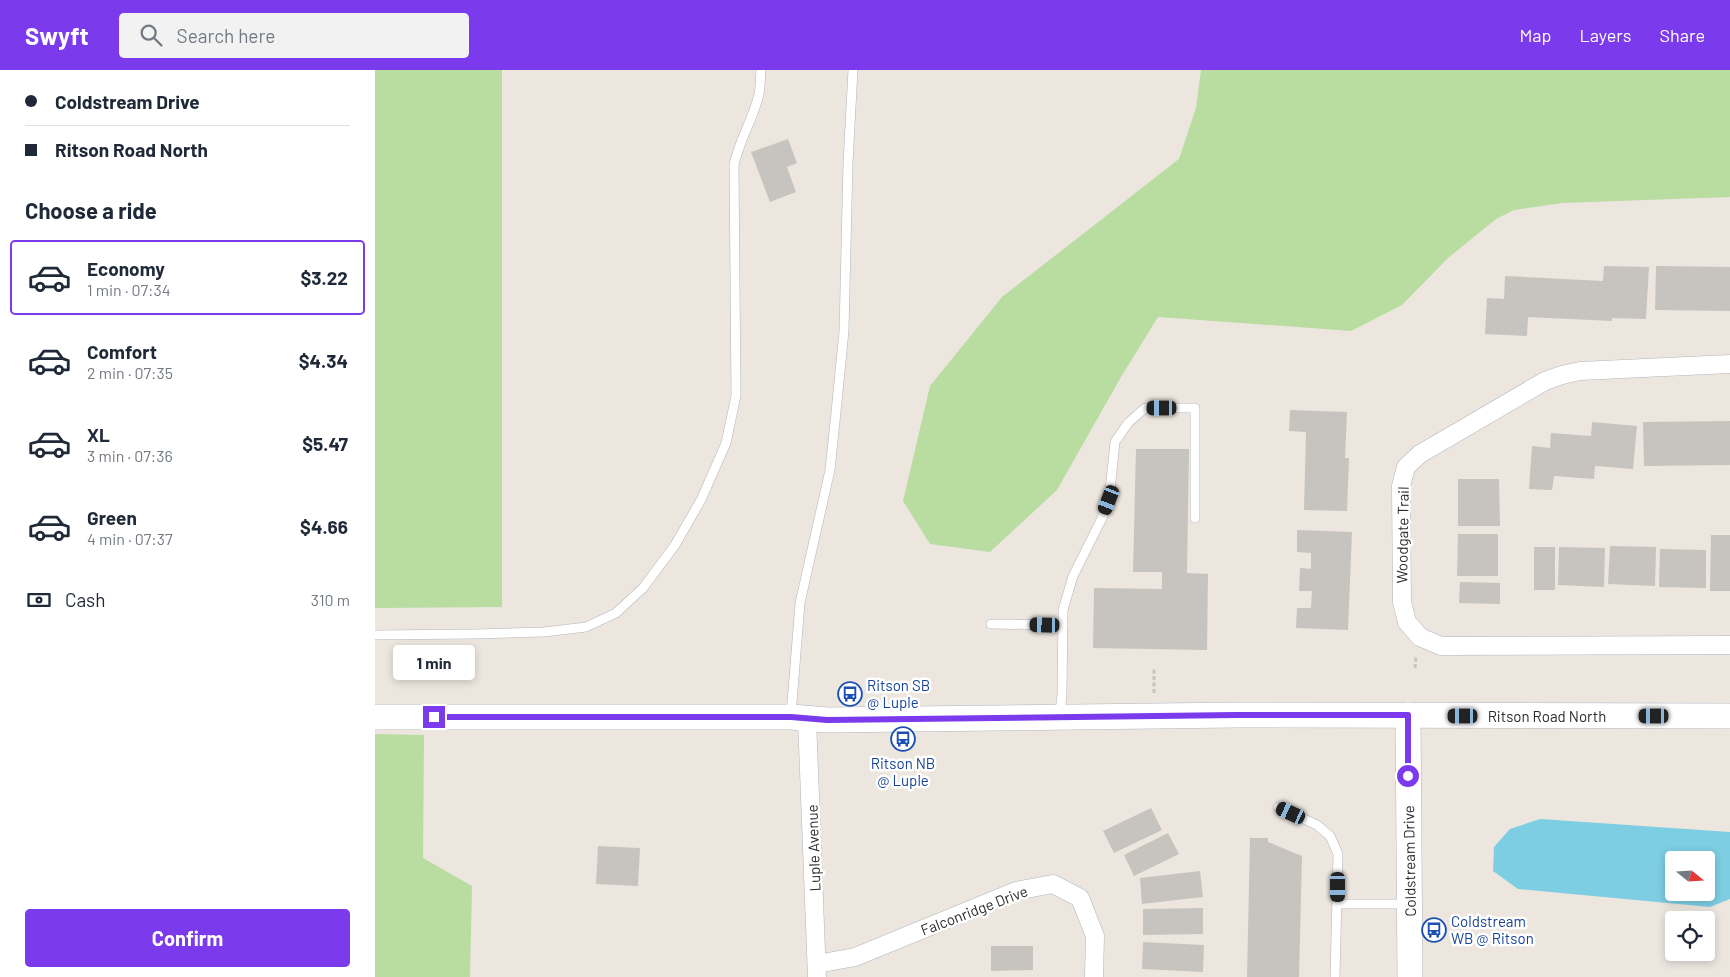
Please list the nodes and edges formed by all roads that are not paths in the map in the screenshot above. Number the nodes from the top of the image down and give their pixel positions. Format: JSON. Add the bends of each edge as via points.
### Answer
{"nodes":[{"id":1,"x":761,"y":70,"type":"edge"},
{"id":2,"x":853,"y":70,"type":"edge"},
{"id":3,"x":1730,"y":364,"type":"edge"},
{"id":4,"x":1195,"y":518,"type":"dead end"},
{"id":5,"x":991,"y":624,"type":"dead end"},
{"id":6,"x":1063,"y":625,"type":"junction"},
{"id":7,"x":375,"y":635,"type":"edge"},
{"id":8,"x":1730,"y":645,"type":"edge"},
{"id":9,"x":1408,"y":715,"type":"junction"},
{"id":10,"x":1730,"y":716,"type":"edge"},
{"id":11,"x":375,"y":717,"type":"edge"},
{"id":12,"x":1060,"y":717,"type":"junction"},
{"id":13,"x":799,"y":718,"type":"junction"},
{"id":14,"x":1278,"y":807,"type":"dead end"},
{"id":15,"x":1338,"y":904,"type":"junction"},
{"id":16,"x":1410,"y":904,"type":"junction"},
{"id":17,"x":817,"y":971,"type":"edge"},
{"id":18,"x":1094,"y":977,"type":"edge"},
{"id":19,"x":1335,"y":977,"type":"edge"},
{"id":20,"x":1410,"y":977,"type":"edge"}],
"edges":[{"from":1,"to":7,"type":"lane","via":[[759,96],[734,165],[736,396],[726,443],[701,500],[675,545],[643,588],[616,613],[586,627],[544,632]]},
{"from":2,"to":13,"type":"lane","via":[[844,331],[831,470],[800,603]]},
{"from":3,"to":8,"type":"street","name":"Woodgate Trail","via":[[1580,372],[1545,380],[1420,454],[1406,467],[1401,486],[1402,602],[1407,622],[1419,637],[1441,646]]},
{"from":4,"to":6,"type":"lane","via":[[1195,408],[1145,408],[1128,423],[1115,442],[1109,500],[1073,576],[1063,610]]},
{"from":5,"to":6,"type":"lane"},
{"from":6,"to":12,"type":"lane"},
{"from":9,"to":10,"type":"main road","name":"Ritson Road North"},
{"from":9,"to":12,"type":"main road","name":"Ritson Road North"},
{"from":9,"to":16,"type":"main road","name":"Coldstream Drive"},
{"from":11,"to":13,"type":"main road","name":"Ritson Road North"},
{"from":12,"to":13,"type":"main road","name":"Ritson Road North"},
{"from":13,"to":17,"type":"street","name":"Luple Avenue"},
{"from":14,"to":15,"type":"lane","via":[[1317,825],[1330,836],[1338,854]]},
{"from":15,"to":16,"type":"lane"},
{"from":15,"to":19,"type":"lane"},
{"from":16,"to":20,"type":"main road","name":"Coldstream Drive"},
{"from":17,"to":18,"type":"street","name":"Falconridge Drive","via":[[1016,891],[1053,884],[1080,898],[1095,936]]}]}
